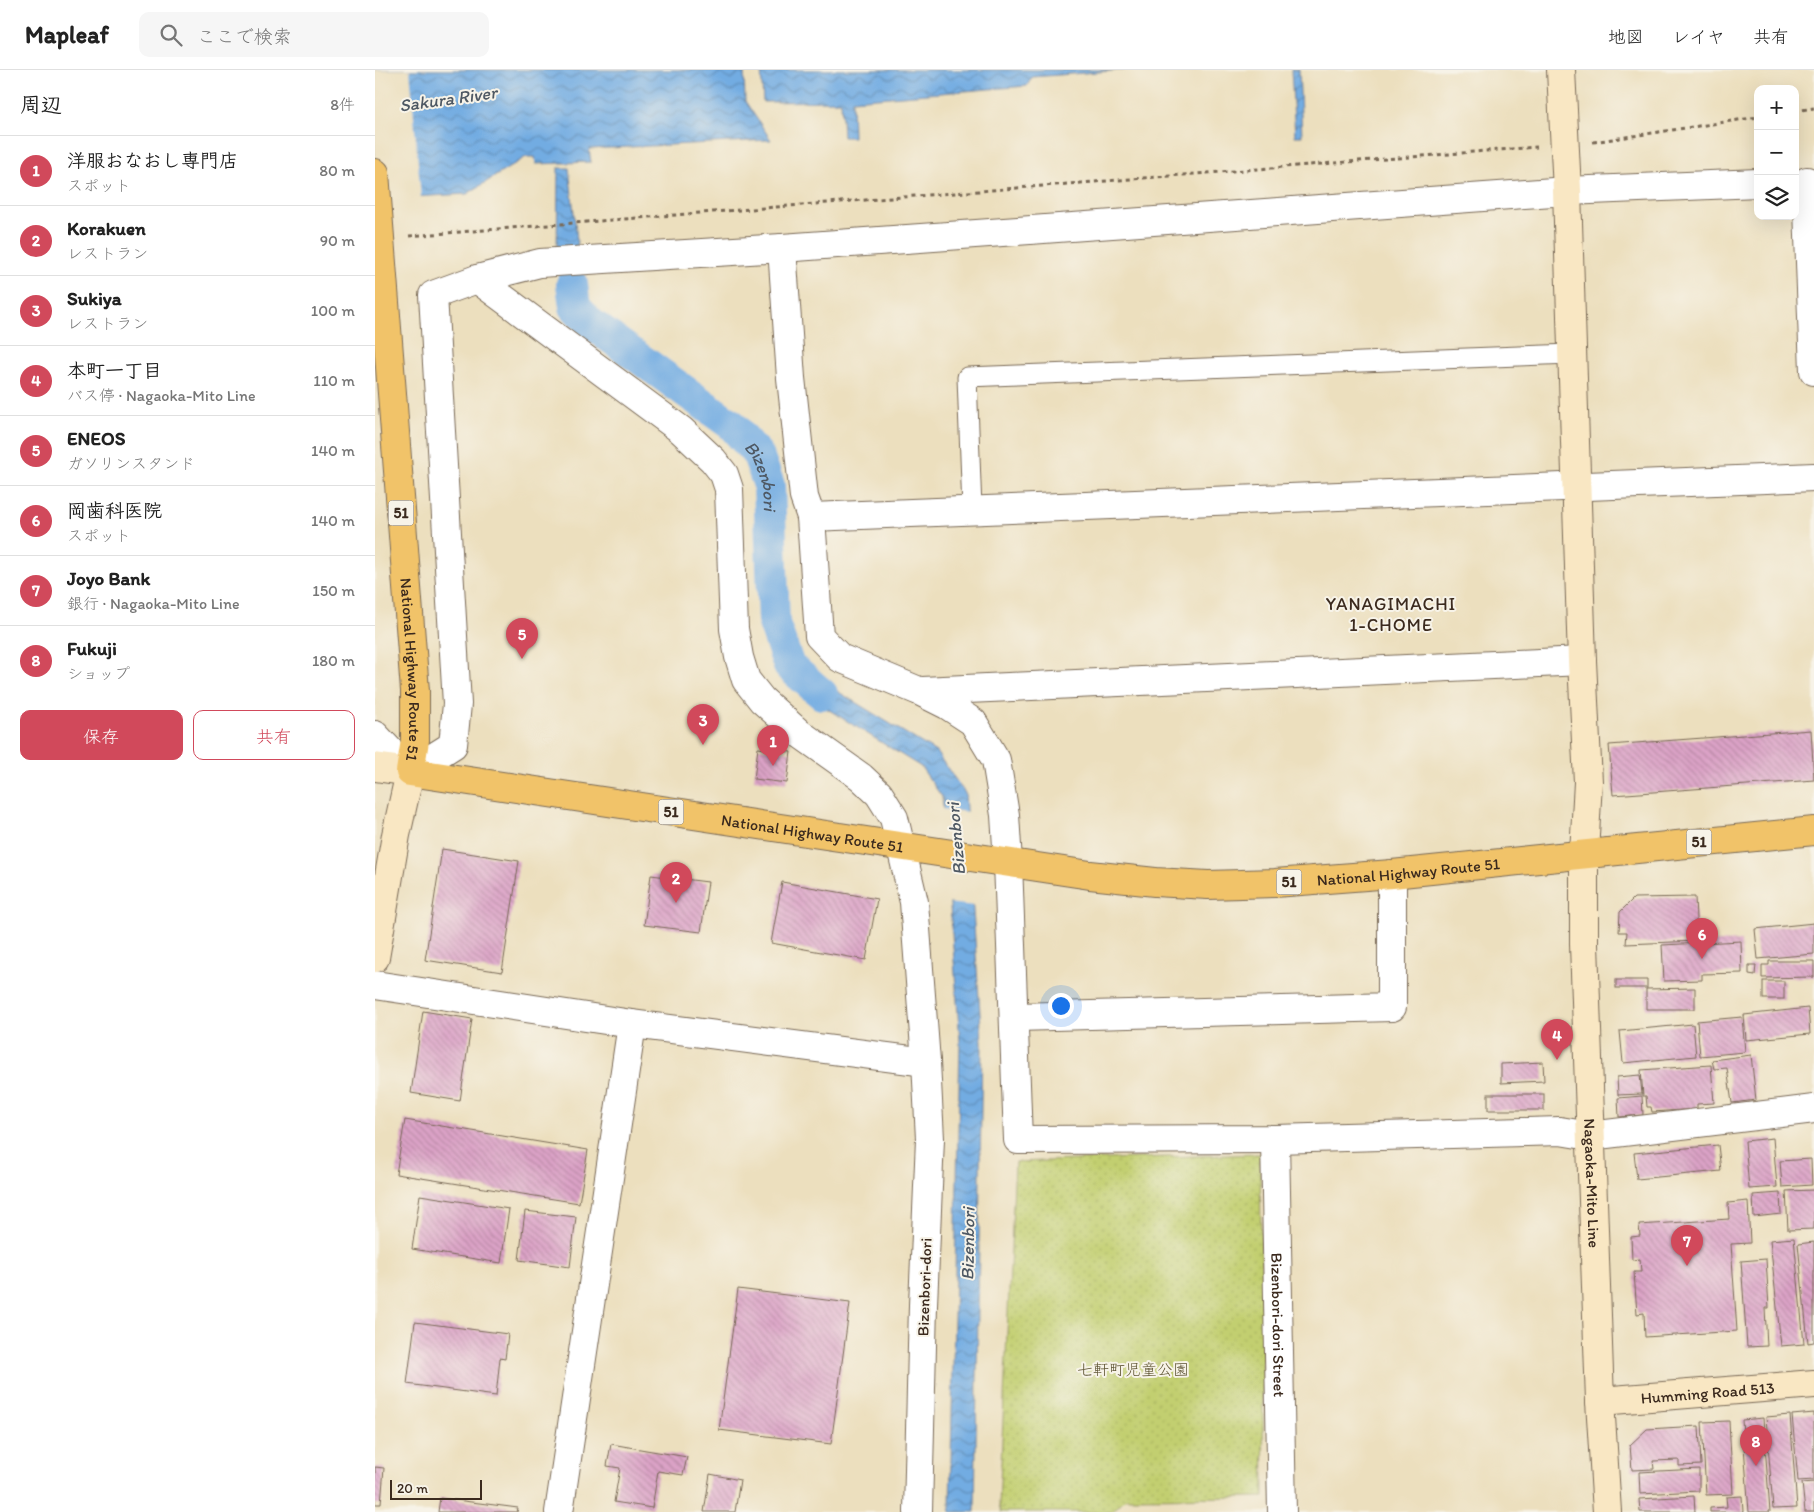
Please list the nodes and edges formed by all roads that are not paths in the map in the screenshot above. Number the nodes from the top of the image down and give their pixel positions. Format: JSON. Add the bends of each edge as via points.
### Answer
{"nodes":[{"id":1,"x":1561,"y":70,"type":"edge"},
{"id":2,"x":375,"y":173,"type":"edge"},
{"id":3,"x":1805,"y":181,"type":"edge"},
{"id":4,"x":1754,"y":183,"type":"edge"},
{"id":5,"x":1567,"y":191,"type":"junction"},
{"id":6,"x":782,"y":248,"type":"junction"},
{"id":7,"x":477,"y":279,"type":"junction"},
{"id":8,"x":1813,"y":334,"type":"edge"},
{"id":9,"x":1572,"y":354,"type":"junction"},
{"id":10,"x":1814,"y":370,"type":"edge"},
{"id":11,"x":1814,"y":477,"type":"edge"},
{"id":12,"x":1577,"y":487,"type":"junction"},
{"id":13,"x":972,"y":510,"type":"junction"},
{"id":14,"x":811,"y":517,"type":"junction"},
{"id":15,"x":1582,"y":661,"type":"junction"},
{"id":16,"x":919,"y":691,"type":"junction"},
{"id":17,"x":375,"y":735,"type":"edge"},
{"id":18,"x":375,"y":767,"type":"edge"},
{"id":19,"x":410,"y":772,"type":"junction"},
{"id":20,"x":1814,"y":831,"type":"edge"},
{"id":21,"x":902,"y":848,"type":"junction"},
{"id":22,"x":1584,"y":853,"type":"junction"},
{"id":23,"x":1002,"y":861,"type":"junction"},
{"id":24,"x":1392,"y":874,"type":"junction"},
{"id":25,"x":375,"y":958,"type":"edge"},
{"id":26,"x":375,"y":985,"type":"edge"},
{"id":27,"x":1015,"y":1017,"type":"junction"},
{"id":28,"x":632,"y":1024,"type":"junction"},
{"id":29,"x":926,"y":1062,"type":"junction"},
{"id":30,"x":1814,"y":1109,"type":"edge"},
{"id":31,"x":1590,"y":1136,"type":"junction"},
{"id":32,"x":1275,"y":1139,"type":"junction"},
{"id":33,"x":1814,"y":1384,"type":"edge"},
{"id":34,"x":1600,"y":1401,"type":"junction"},
{"id":35,"x":559,"y":1512,"type":"edge"},
{"id":36,"x":918,"y":1512,"type":"edge"},
{"id":37,"x":1282,"y":1512,"type":"edge"},
{"id":38,"x":1607,"y":1512,"type":"edge"}],
"edges":[{"from":1,"to":5,"type":"street","name":"Nagaoka-Mito Line"},
{"from":2,"to":19,"type":"highway","name":"National Highway Route 51","number":"51","via":[[415,691],[415,740]]},
{"from":3,"to":8,"type":"street"},
{"from":4,"to":5,"type":"street"},
{"from":5,"to":6,"type":"street"},
{"from":5,"to":9,"type":"street","name":"Nagaoka-Mito Line"},
{"from":6,"to":7,"type":"street","via":[[540,263]]},
{"from":6,"to":14,"type":"street","via":[[803,496]]},
{"from":7,"to":19,"type":"street","via":[[433,295],[457,704],[453,745]]},
{"from":7,"to":21,"type":"street","name":"Bizenbori-dori","via":[[681,430],[724,474],[729,489],[734,629],[747,680],[762,700],[799,733],[861,777],[879,794],[893,818]]},
{"from":8,"to":10,"type":"street"},
{"from":9,"to":12,"type":"street","name":"Nagaoka-Mito Line"},
{"from":9,"to":13,"type":"lane","via":[[967,376]]},
{"from":11,"to":12,"type":"street"},
{"from":12,"to":13,"type":"street"},
{"from":12,"to":15,"type":"street","name":"Nagaoka-Mito Line"},
{"from":13,"to":14,"type":"street"},
{"from":14,"to":16,"type":"street","via":[[819,636],[840,658]]},
{"from":15,"to":16,"type":"street"},
{"from":15,"to":22,"type":"street","name":"Nagaoka-Mito Line","via":[[1588,782]]},
{"from":16,"to":23,"type":"street","via":[[973,722],[996,760],[1005,815]]},
{"from":17,"to":19,"type":"street"},
{"from":18,"to":19,"type":"street"},
{"from":19,"to":21,"type":"highway","name":"National Highway Route 51","number":"51"},
{"from":19,"to":25,"type":"street"},
{"from":20,"to":22,"type":"highway","name":"National Highway Route 51","number":"51"},
{"from":21,"to":23,"type":"highway","name":"National Highway Route 51","number":"51"},
{"from":21,"to":29,"type":"street","name":"Bizenbori-dori","via":[[914,902]]},
{"from":22,"to":24,"type":"highway","name":"National Highway Route 51","number":"51"},
{"from":22,"to":31,"type":"street","name":"Nagaoka-Mito Line"},
{"from":23,"to":24,"type":"highway","name":"National Highway Route 51","number":"51","via":[[1155,882],[1207,885]]},
{"from":23,"to":27,"type":"street"},
{"from":24,"to":27,"type":"street","via":[[1392,1007]]},
{"from":26,"to":28,"type":"street"},
{"from":27,"to":32,"type":"street","via":[[1019,1140]]},
{"from":28,"to":29,"type":"street"},
{"from":28,"to":35,"type":"street"},
{"from":29,"to":36,"type":"street","name":"Bizenbori-dori","via":[[930,1139]]},
{"from":30,"to":31,"type":"street"},
{"from":31,"to":32,"type":"street","via":[[1560,1131]]},
{"from":31,"to":34,"type":"street","name":"Nagaoka-Mito Line"},
{"from":32,"to":37,"type":"street","name":"Bizenbori-dori Street"},
{"from":33,"to":34,"type":"street","name":"Humming Road 513"},
{"from":34,"to":38,"type":"street","name":"Nagaoka-Mito Line"}]}
